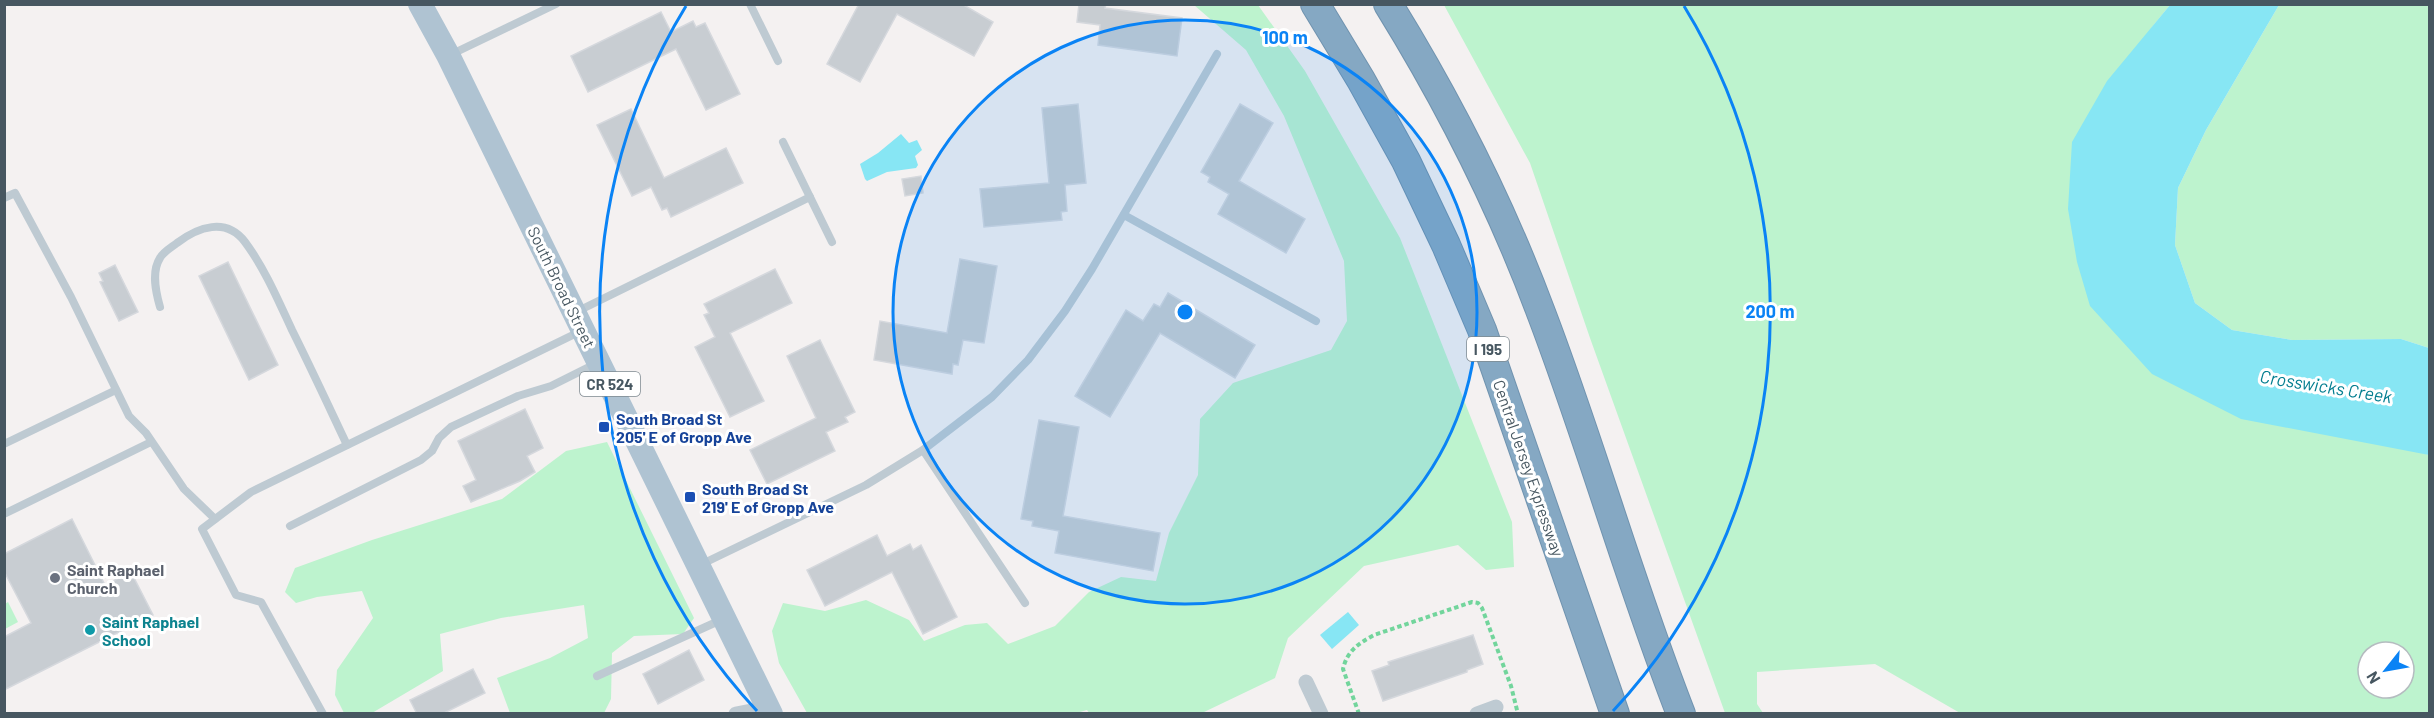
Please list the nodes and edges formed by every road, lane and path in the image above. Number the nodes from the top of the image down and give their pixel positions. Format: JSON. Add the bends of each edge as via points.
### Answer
{"nodes":[{"id":1,"x":420,"y":4,"type":"edge"},
{"id":2,"x":430,"y":4,"type":"edge"},
{"id":3,"x":556,"y":4,"type":"edge"},
{"id":4,"x":750,"y":4,"type":"edge"},
{"id":5,"x":1315,"y":4,"type":"edge"},
{"id":6,"x":1388,"y":4,"type":"edge"},
{"id":7,"x":1217,"y":54,"type":"dead end"},
{"id":8,"x":448,"y":55,"type":"junction"},
{"id":9,"x":778,"y":61,"type":"dead end"},
{"id":10,"x":783,"y":142,"type":"dead end"},
{"id":11,"x":810,"y":197,"type":"junction"},
{"id":12,"x":4,"y":198,"type":"edge"},
{"id":13,"x":1124,"y":215,"type":"junction"},
{"id":14,"x":832,"y":242,"type":"dead end"},
{"id":15,"x":160,"y":307,"type":"dead end"},
{"id":16,"x":579,"y":321,"type":"junction"},
{"id":17,"x":1316,"y":321,"type":"dead end"},
{"id":18,"x":599,"y":363,"type":"junction"},
{"id":19,"x":116,"y":390,"type":"junction"},
{"id":20,"x":151,"y":442,"type":"junction"},
{"id":21,"x":4,"y":444,"type":"edge"},
{"id":22,"x":347,"y":445,"type":"junction"},
{"id":23,"x":923,"y":450,"type":"junction"},
{"id":24,"x":4,"y":514,"type":"edge"},
{"id":25,"x":215,"y":519,"type":"junction"},
{"id":26,"x":290,"y":526,"type":"dead end"},
{"id":27,"x":698,"y":566,"type":"junction"},
{"id":28,"x":1025,"y":603,"type":"dead end"},
{"id":29,"x":724,"y":619,"type":"junction"},
{"id":30,"x":597,"y":676,"type":"dead end"},
{"id":31,"x":1306,"y":682,"type":"dead end"},
{"id":32,"x":1496,"y":707,"type":"dead end"},
{"id":33,"x":769,"y":711,"type":"edge"},
{"id":34,"x":324,"y":714,"type":"edge"},
{"id":35,"x":736,"y":714,"type":"edge"},
{"id":36,"x":1321,"y":714,"type":"edge"},
{"id":37,"x":1359,"y":714,"type":"edge"},
{"id":38,"x":1477,"y":714,"type":"edge"},
{"id":39,"x":1518,"y":714,"type":"edge"},
{"id":40,"x":1615,"y":714,"type":"edge"},
{"id":41,"x":1681,"y":714,"type":"edge"}],
"edges":[{"from":1,"to":8,"type":"main road","name":"South Broad Street","number":"CR 524"},
{"from":2,"to":8,"type":"main road","name":"South Broad Street","number":"CR 524"},
{"from":3,"to":8,"type":"lane"},
{"from":4,"to":9,"type":"lane"},
{"from":5,"to":40,"type":"highway","name":"Central Jersey Expressway","number":"I 195","via":[[1406,161],[1482,330]]},
{"from":6,"to":41,"type":"highway","via":[[1462,134],[1508,230],[1540,309]]},
{"from":7,"to":13,"type":"lane"},
{"from":8,"to":16,"type":"main road","name":"South Broad Street","number":"CR 524"},
{"from":10,"to":11,"type":"lane"},
{"from":11,"to":14,"type":"lane"},
{"from":11,"to":16,"type":"lane"},
{"from":12,"to":19,"type":"lane","via":[[15,193],[72,297]]},
{"from":13,"to":17,"type":"lane"},
{"from":13,"to":23,"type":"lane","via":[[1071,303],[1028,360],[992,397]]},
{"from":15,"to":22,"type":"lane","via":[[155,277],[159,258],[204,227],[231,229],[243,240],[268,279]]},
{"from":16,"to":18,"type":"main road","name":"South Broad Street","number":"CR 524"},
{"from":16,"to":22,"type":"lane"},
{"from":18,"to":26,"type":"lane","via":[[452,427],[421,460]]},
{"from":18,"to":27,"type":"main road","name":"South Broad Street","number":"CR 524"},
{"from":19,"to":20,"type":"lane","via":[[129,416]]},
{"from":19,"to":21,"type":"lane"},
{"from":20,"to":24,"type":"lane"},
{"from":20,"to":25,"type":"lane","via":[[184,489]]},
{"from":22,"to":25,"type":"lane","via":[[251,492]]},
{"from":23,"to":27,"type":"lane","via":[[866,485]]},
{"from":23,"to":28,"type":"lane"},
{"from":25,"to":34,"type":"lane","via":[[202,529],[236,595],[261,602]]},
{"from":27,"to":29,"type":"main road","name":"South Broad Street","number":"CR 524"},
{"from":29,"to":30,"type":"lane"},
{"from":29,"to":33,"type":"main road","name":"South Broad Street","number":"CR 524"},
{"from":31,"to":36,"type":"street"},
{"from":32,"to":38,"type":"street"},
{"from":33,"to":35,"type":"street"},
{"from":37,"to":39,"type":"path","via":[[1343,669],[1359,643],[1472,602],[1482,608]]}]}
